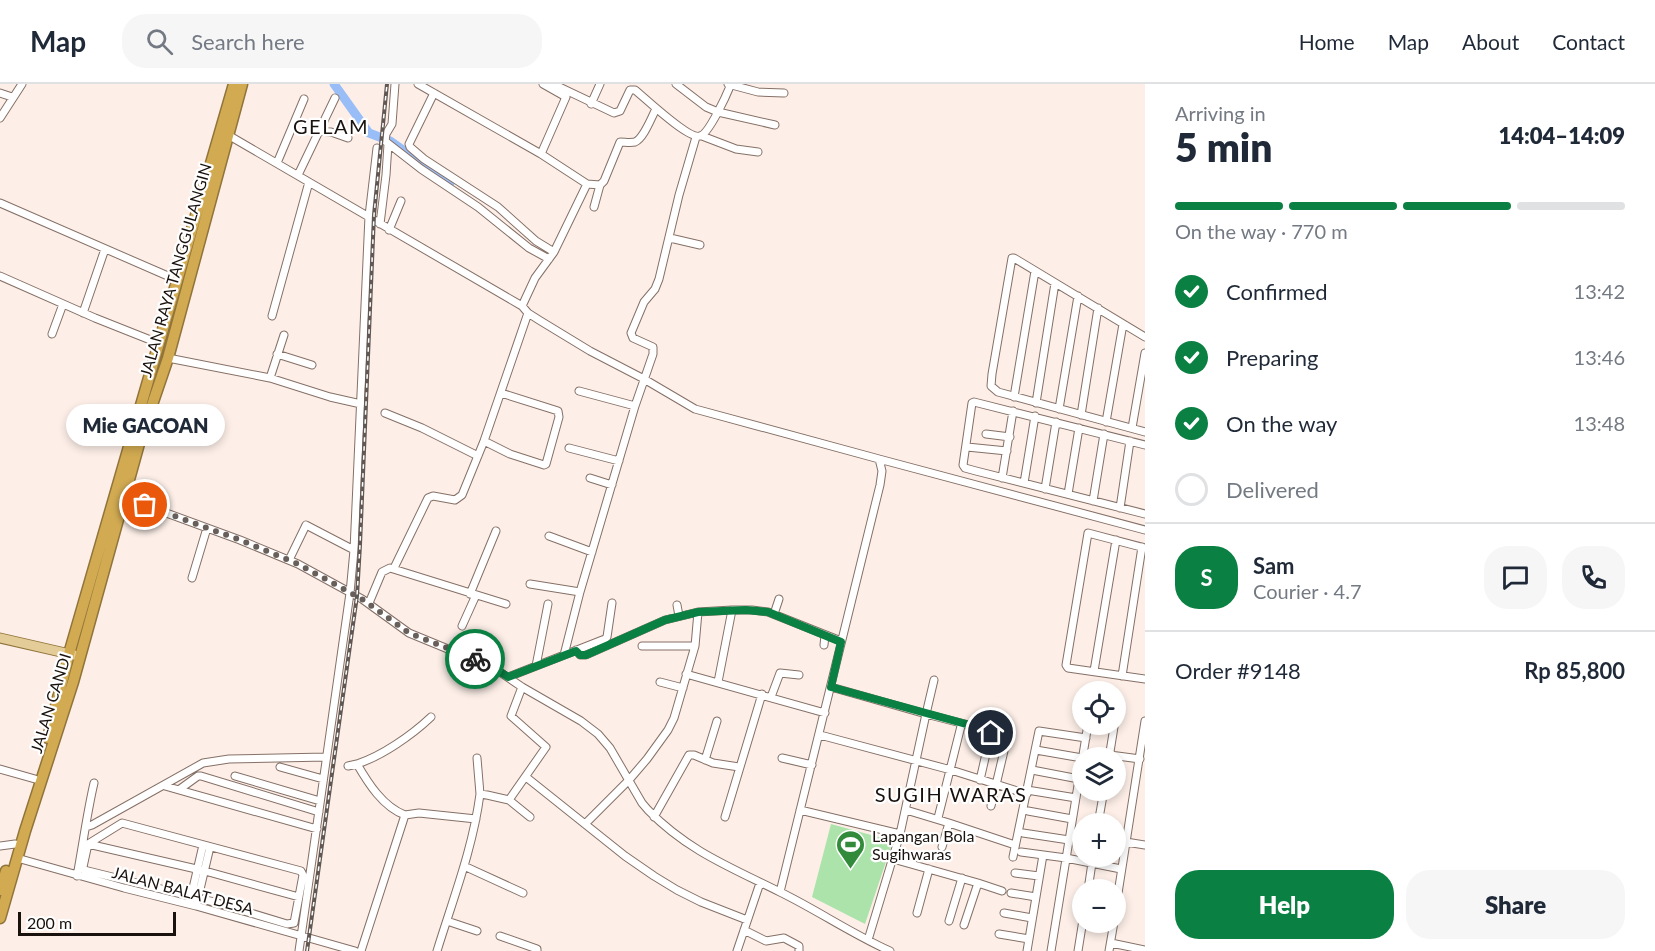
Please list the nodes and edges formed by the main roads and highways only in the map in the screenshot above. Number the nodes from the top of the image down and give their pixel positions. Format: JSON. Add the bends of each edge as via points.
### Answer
{"nodes":[{"id":1,"x":234,"y":84,"type":"edge"},
{"id":2,"x":242,"y":84,"type":"edge"},
{"id":3,"x":119,"y":496,"type":"junction"},
{"id":4,"x":0,"y":638,"type":"edge"},
{"id":5,"x":75,"y":655,"type":"junction"},
{"id":6,"x":0,"y":890,"type":"edge"},
{"id":7,"x":0,"y":918,"type":"edge"}],
"edges":[{"from":1,"to":3,"type":"highway","via":[[158,343]]},
{"from":2,"to":3,"type":"highway","name":"JALAN RAYA TANGGULANGIN","via":[[168,358]]},
{"from":3,"to":5,"type":"highway","name":"JALAN CANDI"},
{"from":4,"to":5,"type":"main road"},
{"from":5,"to":6,"type":"highway","name":"JALAN CANDI"},
{"from":5,"to":7,"type":"highway","name":"JALAN CANDI"}]}
